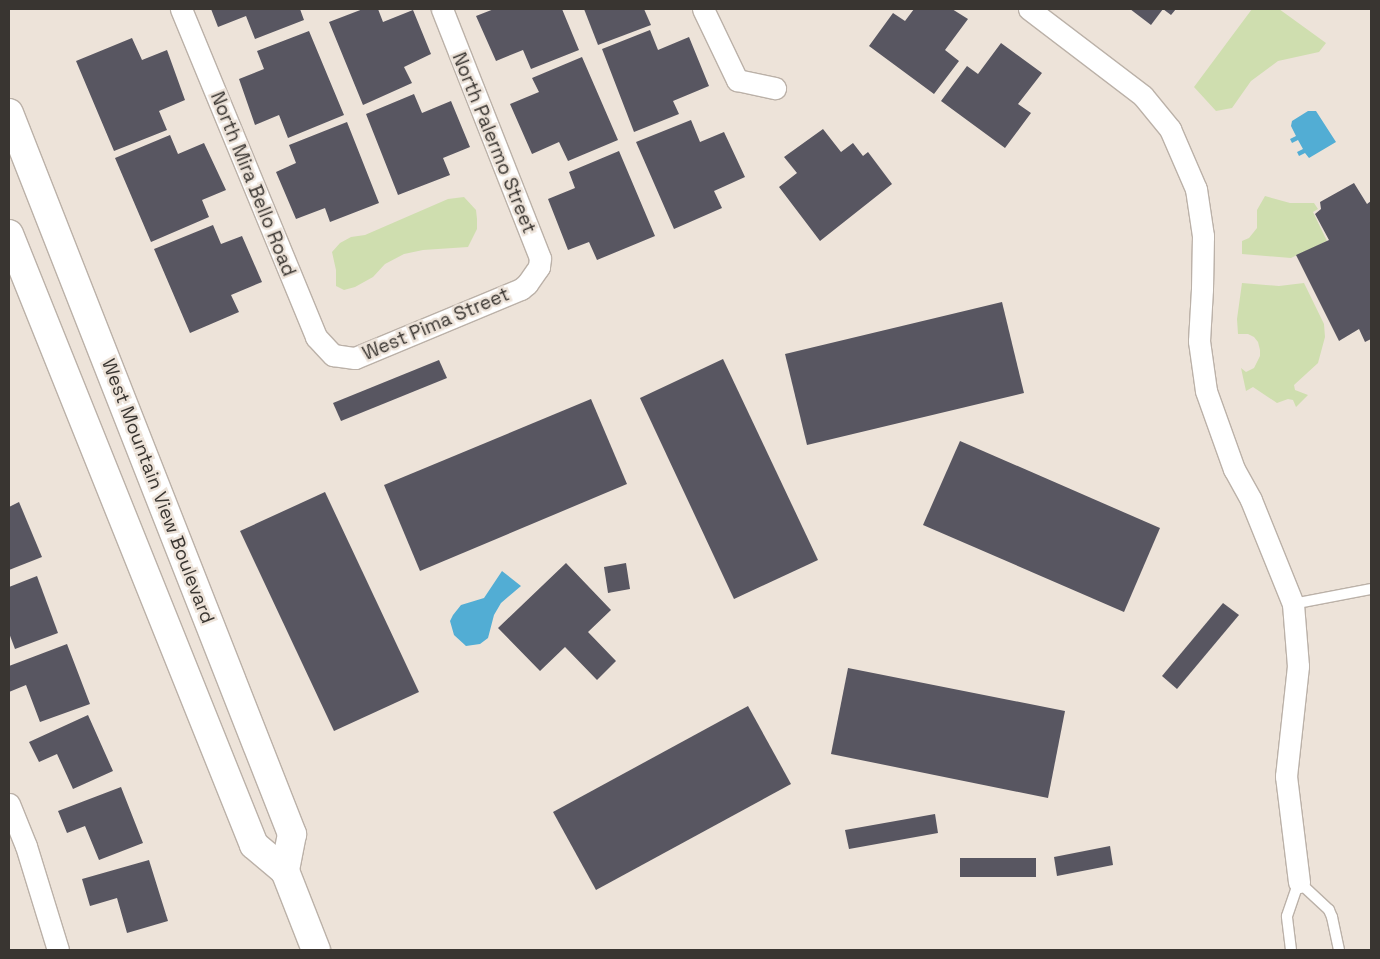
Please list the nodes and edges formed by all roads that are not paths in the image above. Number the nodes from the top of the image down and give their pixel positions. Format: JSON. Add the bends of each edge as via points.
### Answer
{"nodes":[{"id":1,"x":181,"y":9,"type":"edge"},
{"id":2,"x":442,"y":9,"type":"edge"},
{"id":3,"x":1029,"y":9,"type":"edge"},
{"id":4,"x":706,"y":10,"type":"edge"},
{"id":5,"x":775,"y":88,"type":"dead end"},
{"id":6,"x":9,"y":113,"type":"edge"},
{"id":7,"x":9,"y":234,"type":"edge"},
{"id":8,"x":532,"y":276,"type":"joint"},
{"id":9,"x":333,"y":355,"type":"joint"},
{"id":10,"x":1371,"y":589,"type":"edge"},
{"id":11,"x":1293,"y":604,"type":"junction"},
{"id":12,"x":9,"y":804,"type":"edge"},
{"id":13,"x":285,"y":871,"type":"junction"},
{"id":14,"x":1299,"y":882,"type":"junction"},
{"id":15,"x":58,"y":950,"type":"edge"},
{"id":16,"x":316,"y":950,"type":"edge"},
{"id":17,"x":1291,"y":950,"type":"edge"},
{"id":18,"x":1339,"y":950,"type":"edge"}],
"edges":[{"from":1,"to":9,"type":"street","name":"North Mira Bello Road","via":[[316,338]]},
{"from":2,"to":8,"type":"street","name":"North Palermo Street","via":[[540,258]]},
{"from":3,"to":11,"type":"street","via":[[1143,96],[1170,129],[1196,190],[1203,236],[1198,341],[1206,392],[1234,469],[1251,500]]},
{"from":4,"to":5,"type":"street","via":[[738,80]]},
{"from":6,"to":13,"type":"street","name":"West Mountain View Boulevard","via":[[292,834]]},
{"from":7,"to":13,"type":"street","via":[[254,845]]},
{"from":8,"to":9,"type":"street","name":"West Pima Street","via":[[521,289],[355,358]]},
{"from":10,"to":11,"type":"lane"},
{"from":11,"to":14,"type":"street","via":[[1298,666],[1286,776]]},
{"from":12,"to":15,"type":"street","via":[[26,846]]},
{"from":13,"to":16,"type":"street"},
{"from":14,"to":17,"type":"lane","via":[[1287,916]]},
{"from":14,"to":18,"type":"lane","via":[[1329,910]]}]}
